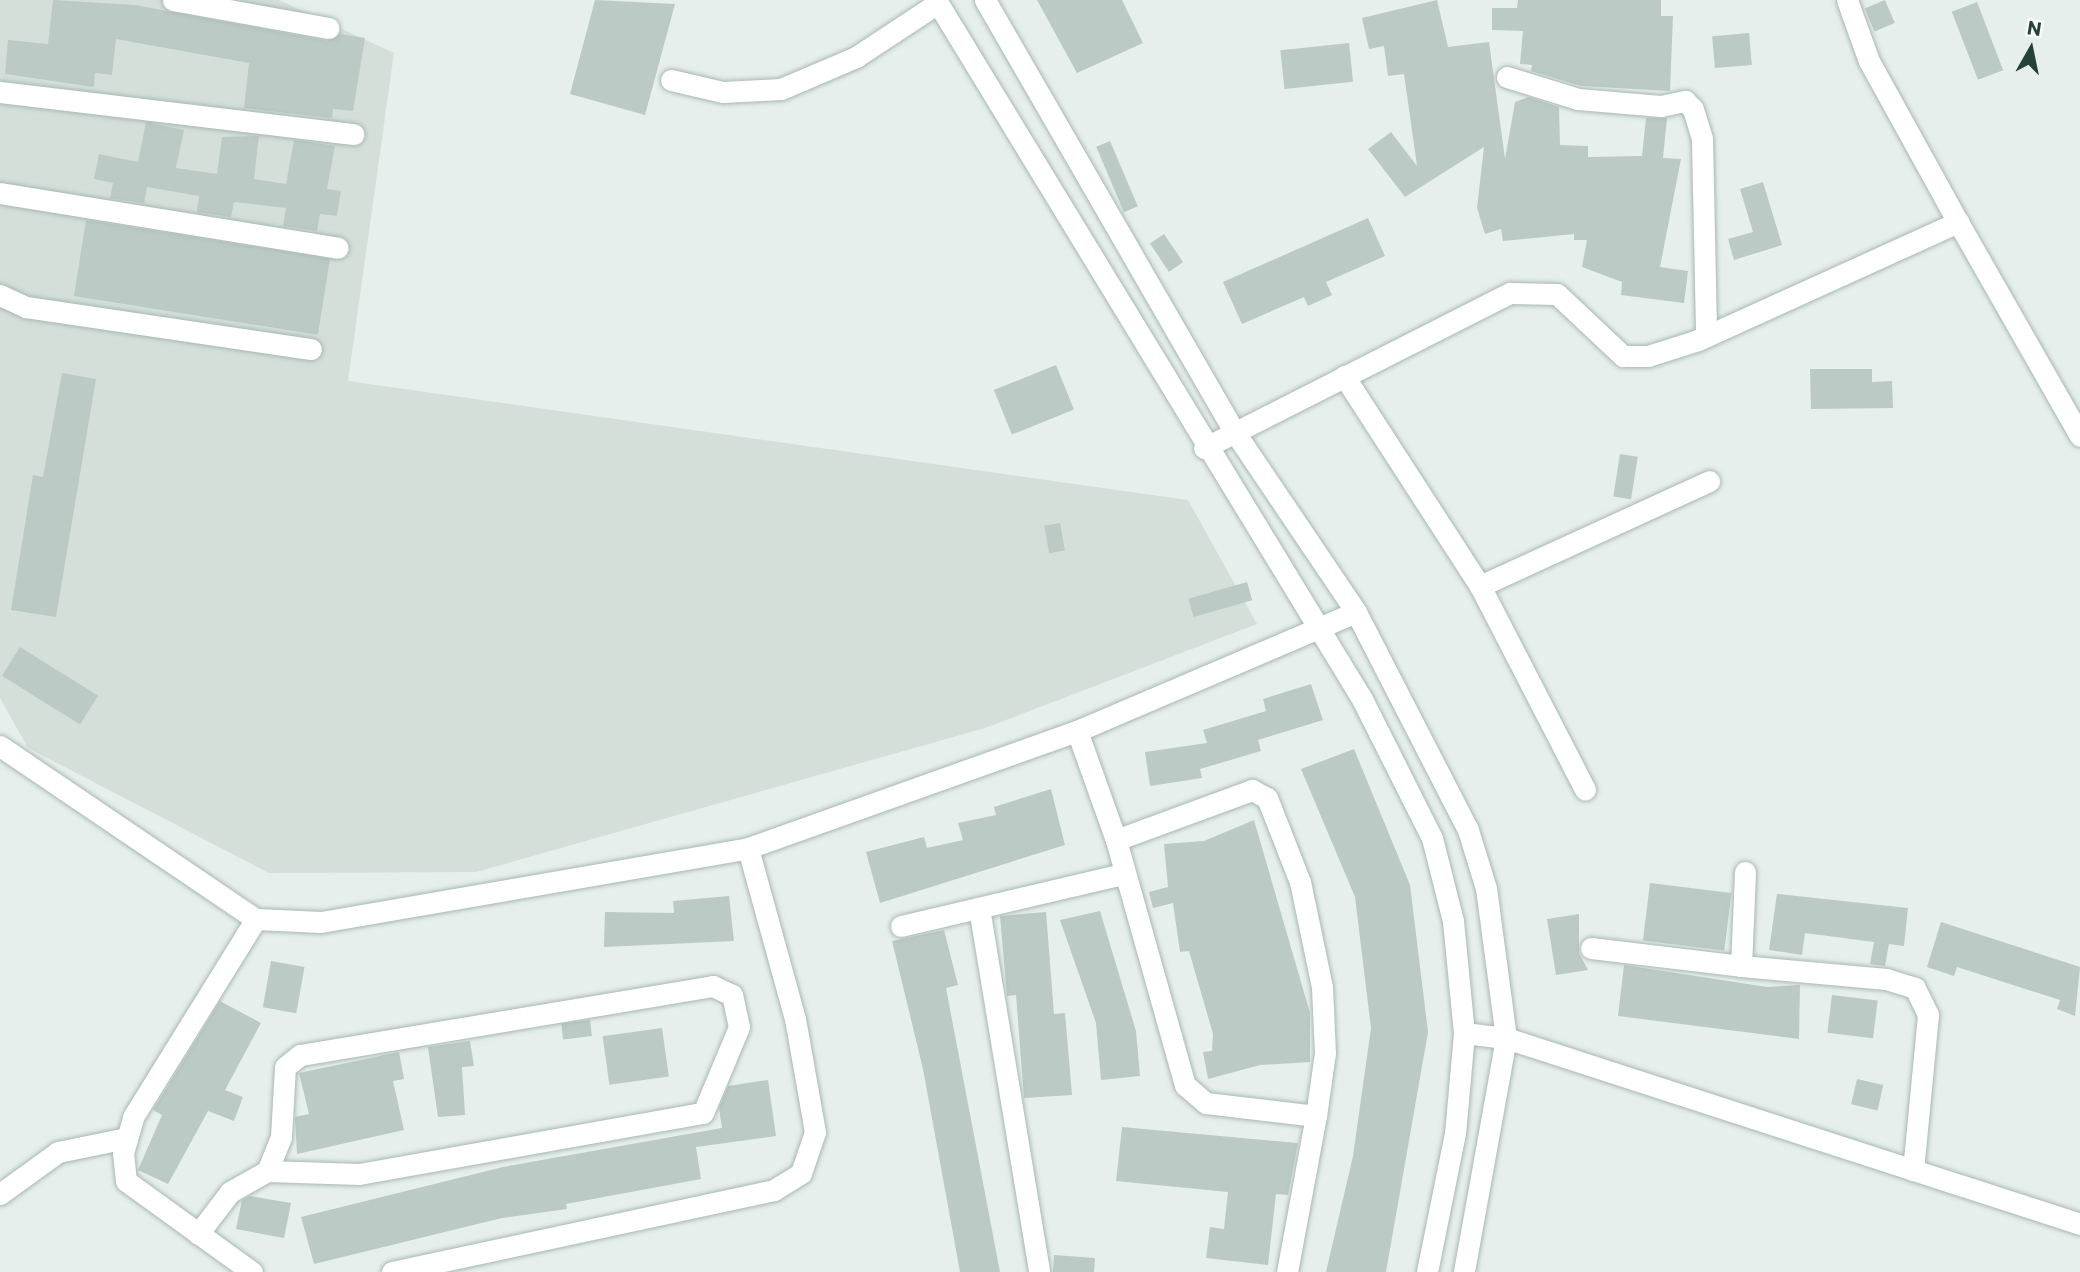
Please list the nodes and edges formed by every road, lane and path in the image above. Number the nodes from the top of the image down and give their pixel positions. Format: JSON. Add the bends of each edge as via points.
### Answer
{"nodes":[{"id":1,"x":173,"y":0,"type":"edge"},
{"id":2,"x":985,"y":0,"type":"edge"},
{"id":3,"x":1846,"y":0,"type":"edge"},
{"id":4,"x":937,"y":1,"type":"edge"},
{"id":5,"x":330,"y":28,"type":"dead end"},
{"id":6,"x":1507,"y":77,"type":"dead end"},
{"id":7,"x":671,"y":80,"type":"dead end"},
{"id":8,"x":0,"y":92,"type":"edge"},
{"id":9,"x":354,"y":134,"type":"dead end"},
{"id":10,"x":0,"y":193,"type":"edge"},
{"id":11,"x":1958,"y":222,"type":"junction"},
{"id":12,"x":338,"y":248,"type":"dead end"},
{"id":13,"x":0,"y":295,"type":"edge"},
{"id":14,"x":1706,"y":336,"type":"junction"},
{"id":15,"x":311,"y":349,"type":"dead end"},
{"id":16,"x":1344,"y":376,"type":"junction"},
{"id":17,"x":1234,"y":431,"type":"junction"},
{"id":18,"x":2080,"y":436,"type":"edge"},
{"id":19,"x":1204,"y":448,"type":"junction"},
{"id":20,"x":1709,"y":481,"type":"dead end"},
{"id":21,"x":1479,"y":586,"type":"junction"},
{"id":22,"x":1356,"y":612,"type":"junction"},
{"id":23,"x":1319,"y":628,"type":"junction"},
{"id":24,"x":1077,"y":731,"type":"junction"},
{"id":25,"x":0,"y":746,"type":"edge"},
{"id":26,"x":1585,"y":789,"type":"dead end"},
{"id":27,"x":1116,"y":840,"type":"junction"},
{"id":28,"x":748,"y":848,"type":"junction"},
{"id":29,"x":1745,"y":872,"type":"dead end"},
{"id":30,"x":1123,"y":874,"type":"junction"},
{"id":31,"x":979,"y":908,"type":"junction"},
{"id":32,"x":256,"y":919,"type":"junction"},
{"id":33,"x":901,"y":926,"type":"dead end"},
{"id":34,"x":1591,"y":948,"type":"dead end"},
{"id":35,"x":1741,"y":966,"type":"junction"},
{"id":36,"x":1464,"y":1033,"type":"junction"},
{"id":37,"x":1506,"y":1038,"type":"junction"},
{"id":38,"x":1316,"y":1116,"type":"junction"},
{"id":39,"x":127,"y":1138,"type":"junction"},
{"id":40,"x":1913,"y":1170,"type":"junction"},
{"id":41,"x":267,"y":1171,"type":"junction"},
{"id":42,"x":0,"y":1194,"type":"edge"},
{"id":43,"x":2080,"y":1224,"type":"edge"},
{"id":44,"x":198,"y":1234,"type":"junction"},
{"id":45,"x":252,"y":1272,"type":"edge"},
{"id":46,"x":392,"y":1272,"type":"edge"},
{"id":47,"x":1039,"y":1272,"type":"edge"},
{"id":48,"x":1287,"y":1272,"type":"edge"},
{"id":49,"x":1427,"y":1272,"type":"edge"},
{"id":50,"x":1464,"y":1272,"type":"edge"}],
"edges":[{"from":1,"to":5,"type":"street"},
{"from":2,"to":17,"type":"street"},
{"from":3,"to":11,"type":"street","via":[[1869,61]]},
{"from":4,"to":7,"type":"street","via":[[856,57],[781,89],[723,92]]},
{"from":4,"to":19,"type":"street"},
{"from":6,"to":14,"type":"street","via":[[1578,99],[1661,106],[1685,101],[1693,109],[1702,139]]},
{"from":8,"to":9,"type":"street"},
{"from":10,"to":12,"type":"street"},
{"from":11,"to":14,"type":"street"},
{"from":11,"to":18,"type":"street"},
{"from":13,"to":15,"type":"street","via":[[26,307]]},
{"from":14,"to":16,"type":"street","via":[[1648,356],[1623,356],[1601,340],[1573,304],[1533,290],[1510,293]]},
{"from":16,"to":17,"type":"street"},
{"from":16,"to":21,"type":"street"},
{"from":17,"to":19,"type":"street"},
{"from":17,"to":22,"type":"street"},
{"from":19,"to":23,"type":"street"},
{"from":20,"to":21,"type":"street"},
{"from":21,"to":26,"type":"street"},
{"from":22,"to":23,"type":"street"},
{"from":22,"to":37,"type":"street","via":[[1434,752],[1468,830],[1486,888]]},
{"from":23,"to":24,"type":"street"},
{"from":23,"to":36,"type":"street","via":[[1406,779],[1432,838],[1453,921]]},
{"from":24,"to":27,"type":"street"},
{"from":24,"to":28,"type":"street"},
{"from":25,"to":32,"type":"street"},
{"from":27,"to":30,"type":"street"},
{"from":27,"to":38,"type":"street","via":[[1252,790],[1267,798],[1300,882],[1322,987],[1325,1053]]},
{"from":28,"to":32,"type":"street","via":[[321,922]]},
{"from":28,"to":46,"type":"street","via":[[795,1019],[815,1132],[801,1173],[774,1190]]},
{"from":29,"to":35,"type":"street"},
{"from":30,"to":31,"type":"street"},
{"from":30,"to":38,"type":"street","via":[[1185,1085],[1206,1102]]},
{"from":31,"to":33,"type":"street"},
{"from":31,"to":47,"type":"street"},
{"from":32,"to":39,"type":"street","via":[[133,1117]]},
{"from":34,"to":35,"type":"street"},
{"from":35,"to":40,"type":"street","via":[[1886,979],[1915,988],[1928,1015]]},
{"from":36,"to":37,"type":"street"},
{"from":36,"to":49,"type":"street","via":[[1455,1133]]},
{"from":37,"to":40,"type":"street"},
{"from":37,"to":50,"type":"street"},
{"from":38,"to":48,"type":"street"},
{"from":39,"to":42,"type":"street","via":[[58,1152]]},
{"from":39,"to":44,"type":"street","via":[[126,1181]]},
{"from":40,"to":43,"type":"street"},
{"from":41,"to":41,"type":"street","via":[[359,1174],[703,1113],[739,1027],[732,995],[713,986],[300,1055],[285,1067],[281,1137]]},
{"from":41,"to":44,"type":"street","via":[[230,1192]]},
{"from":44,"to":45,"type":"street"}]}
